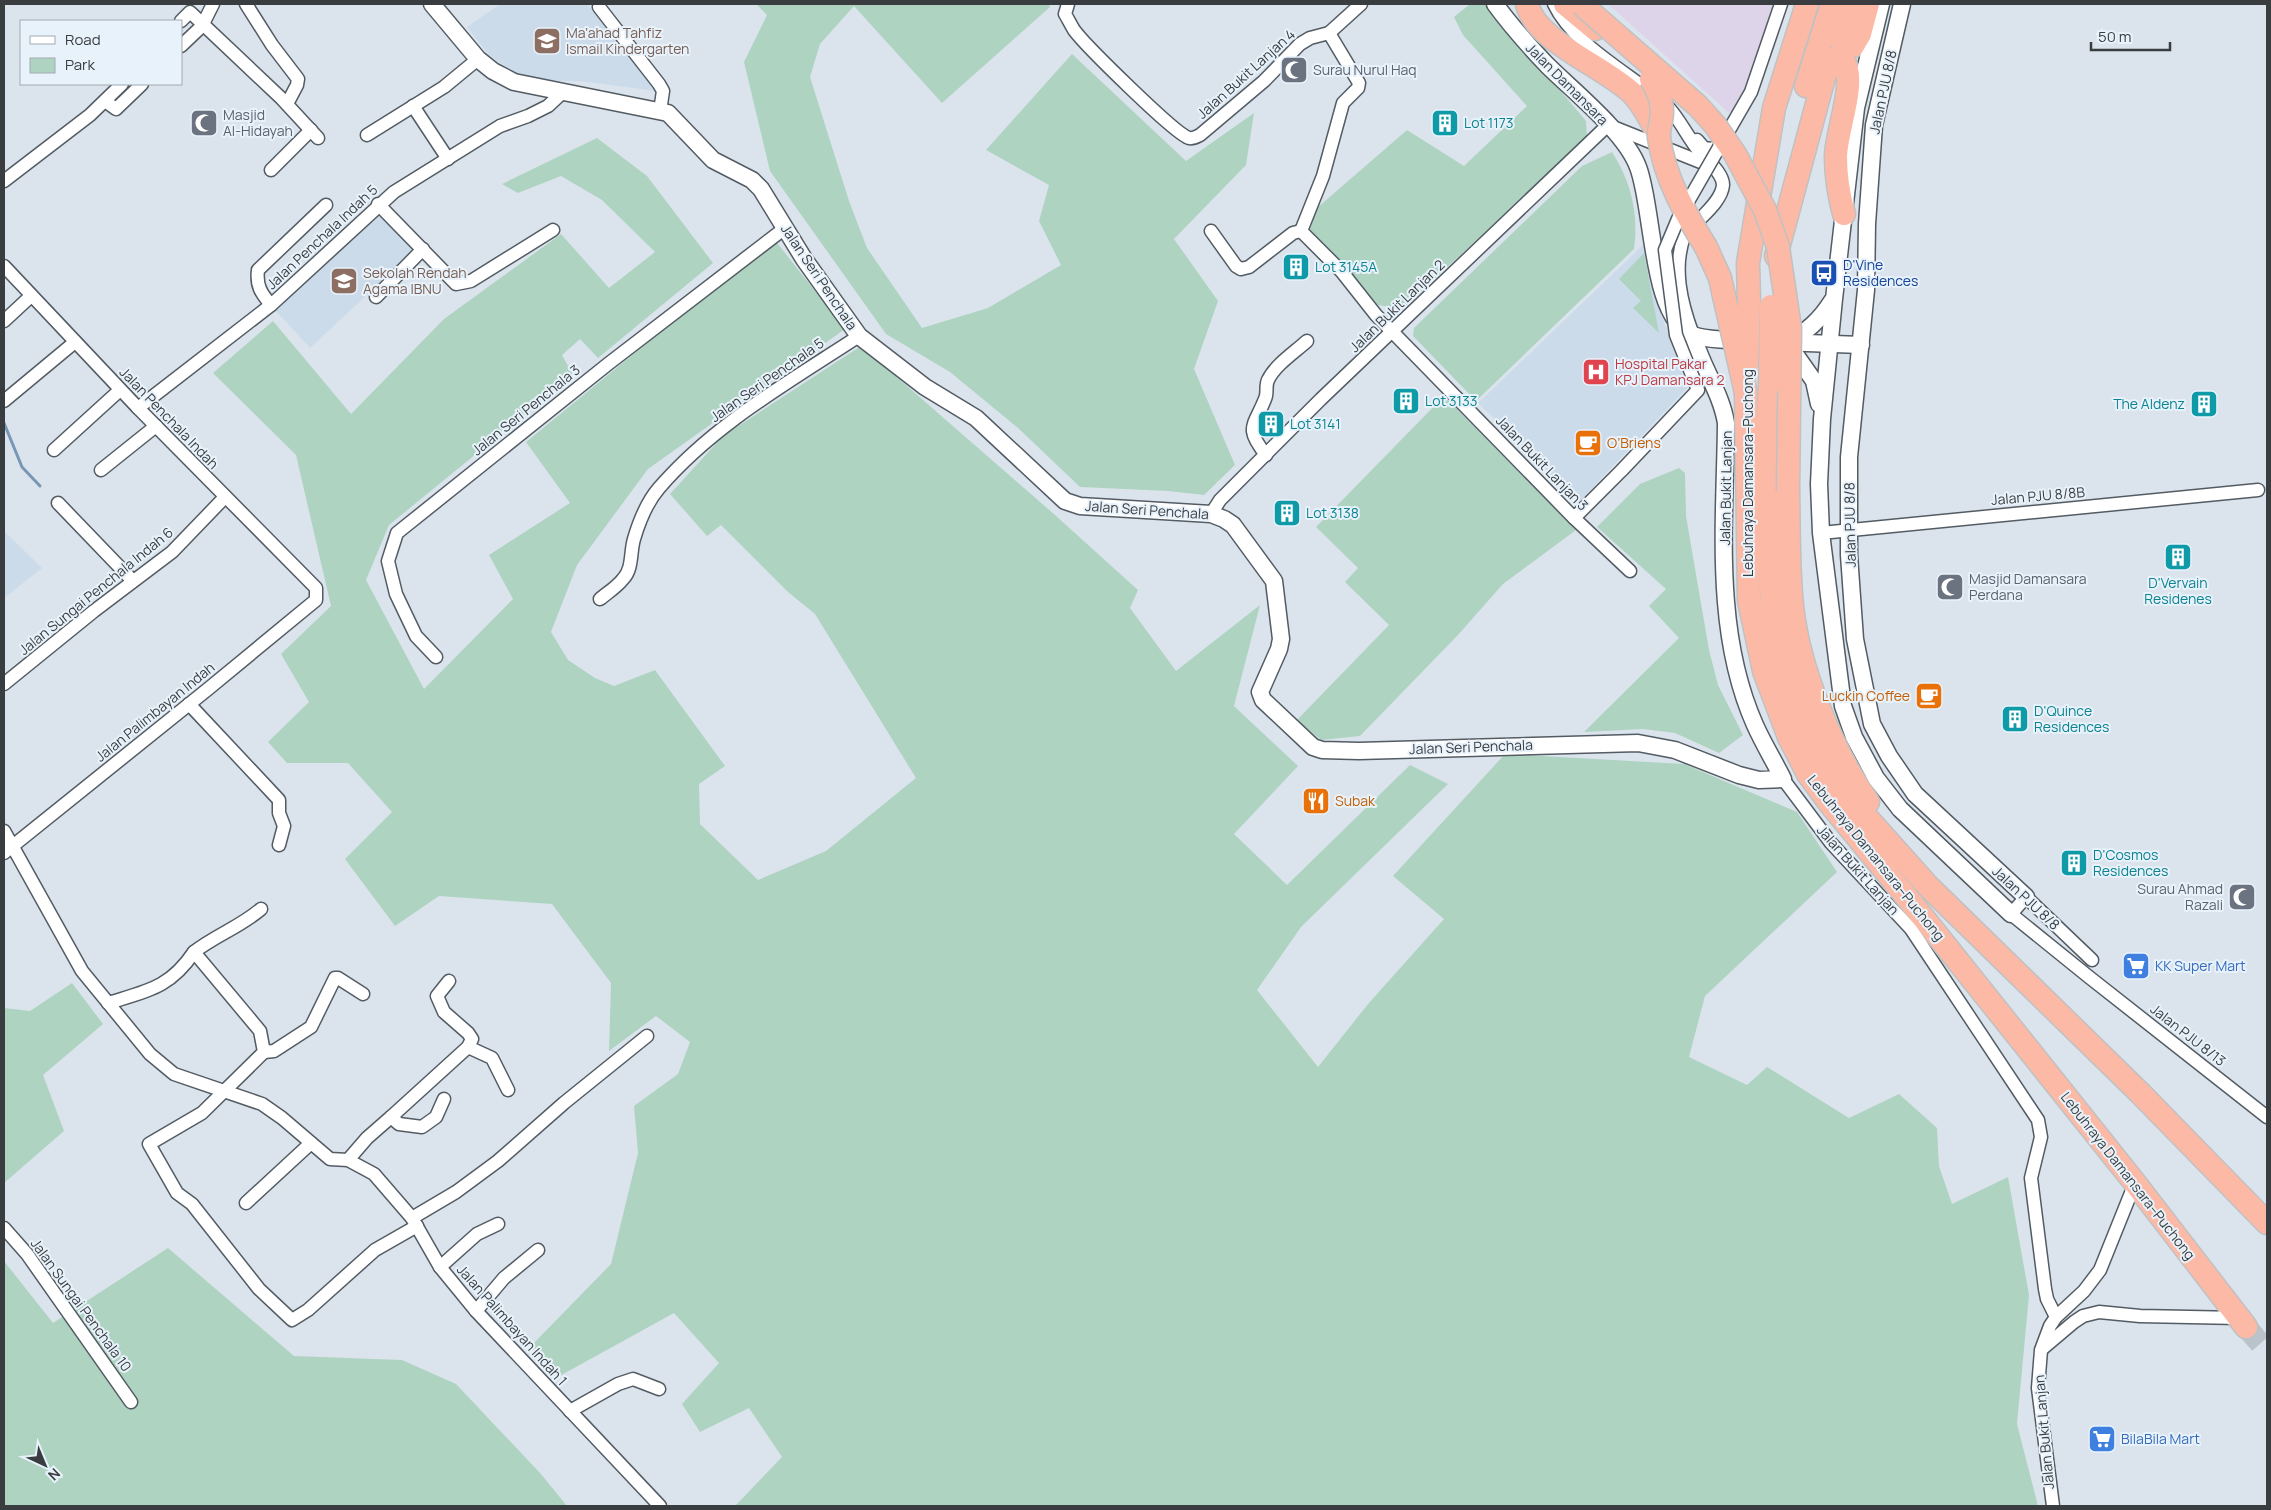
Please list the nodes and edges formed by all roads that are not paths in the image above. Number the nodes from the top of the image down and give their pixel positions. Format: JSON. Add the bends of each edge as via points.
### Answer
{"nodes":[{"id":1,"x":213,"y":4,"type":"edge"},
{"id":2,"x":246,"y":4,"type":"edge"},
{"id":3,"x":432,"y":4,"type":"edge"},
{"id":4,"x":1361,"y":4,"type":"edge"},
{"id":5,"x":1495,"y":4,"type":"edge"},
{"id":6,"x":1581,"y":4,"type":"edge"},
{"id":7,"x":1780,"y":4,"type":"edge"},
{"id":8,"x":1807,"y":4,"type":"edge"},
{"id":9,"x":1832,"y":4,"type":"edge"},
{"id":10,"x":1840,"y":4,"type":"edge"},
{"id":11,"x":1848,"y":4,"type":"edge"},
{"id":12,"x":1868,"y":4,"type":"edge"},
{"id":13,"x":1881,"y":4,"type":"edge"},
{"id":14,"x":1902,"y":4,"type":"edge"},
{"id":15,"x":1528,"y":6,"type":"edge"},
{"id":16,"x":599,"y":7,"type":"dead end"},
{"id":17,"x":1558,"y":8,"type":"edge"},
{"id":18,"x":1066,"y":9,"type":"edge"},
{"id":19,"x":182,"y":20,"type":"edge"},
{"id":20,"x":202,"y":26,"type":"junction"},
{"id":21,"x":1329,"y":33,"type":"junction"},
{"id":22,"x":182,"y":45,"type":"edge"},
{"id":23,"x":1819,"y":46,"type":"junction"},
{"id":24,"x":478,"y":59,"type":"junction"},
{"id":25,"x":121,"y":85,"type":"edge"},
{"id":26,"x":141,"y":85,"type":"edge"},
{"id":27,"x":564,"y":92,"type":"junction"},
{"id":28,"x":105,"y":101,"type":"junction"},
{"id":29,"x":287,"y":104,"type":"junction"},
{"id":30,"x":413,"y":106,"type":"junction"},
{"id":31,"x":660,"y":111,"type":"junction"},
{"id":32,"x":1608,"y":125,"type":"junction"},
{"id":33,"x":367,"y":135,"type":"dead end"},
{"id":34,"x":1694,"y":135,"type":"dead end"},
{"id":35,"x":1654,"y":139,"type":"junction"},
{"id":36,"x":1721,"y":144,"type":"junction"},
{"id":37,"x":1739,"y":155,"type":"dead end"},
{"id":38,"x":448,"y":159,"type":"junction"},
{"id":39,"x":1638,"y":165,"type":"junction"},
{"id":40,"x":270,"y":170,"type":"dead end"},
{"id":41,"x":1716,"y":170,"type":"junction"},
{"id":42,"x":4,"y":181,"type":"edge"},
{"id":43,"x":378,"y":204,"type":"junction"},
{"id":44,"x":326,"y":205,"type":"dead end"},
{"id":45,"x":1844,"y":214,"type":"junction"},
{"id":46,"x":1700,"y":220,"type":"dead end"},
{"id":47,"x":785,"y":228,"type":"junction"},
{"id":48,"x":553,"y":230,"type":"dead end"},
{"id":49,"x":1211,"y":231,"type":"dead end"},
{"id":50,"x":1301,"y":231,"type":"junction"},
{"id":51,"x":1686,"y":234,"type":"dead end"},
{"id":52,"x":423,"y":250,"type":"junction"},
{"id":53,"x":1661,"y":253,"type":"junction"},
{"id":54,"x":1775,"y":257,"type":"junction"},
{"id":55,"x":4,"y":266,"type":"edge"},
{"id":56,"x":1678,"y":268,"type":"junction"},
{"id":57,"x":31,"y":296,"type":"junction"},
{"id":58,"x":376,"y":297,"type":"dead end"},
{"id":59,"x":1834,"y":299,"type":"junction"},
{"id":60,"x":271,"y":304,"type":"junction"},
{"id":61,"x":4,"y":321,"type":"edge"},
{"id":62,"x":1393,"y":330,"type":"junction"},
{"id":63,"x":1693,"y":335,"type":"junction"},
{"id":64,"x":859,"y":336,"type":"junction"},
{"id":65,"x":1727,"y":340,"type":"dead end"},
{"id":66,"x":1307,"y":341,"type":"dead end"},
{"id":67,"x":75,"y":342,"type":"junction"},
{"id":68,"x":1782,"y":342,"type":"junction"},
{"id":69,"x":1829,"y":344,"type":"junction"},
{"id":70,"x":1861,"y":345,"type":"junction"},
{"id":71,"x":120,"y":390,"type":"junction"},
{"id":72,"x":1746,"y":393,"type":"junction"},
{"id":73,"x":4,"y":401,"type":"edge"},
{"id":74,"x":138,"y":408,"type":"junction"},
{"id":75,"x":1822,"y":419,"type":"junction"},
{"id":76,"x":156,"y":426,"type":"junction"},
{"id":77,"x":54,"y":450,"type":"dead end"},
{"id":78,"x":1266,"y":455,"type":"junction"},
{"id":79,"x":102,"y":470,"type":"dead end"},
{"id":80,"x":2258,"y":490,"type":"dead end"},
{"id":81,"x":225,"y":496,"type":"junction"},
{"id":82,"x":58,"y":503,"type":"dead end"},
{"id":83,"x":1211,"y":514,"type":"junction"},
{"id":84,"x":1574,"y":518,"type":"junction"},
{"id":85,"x":1849,"y":530,"type":"junction"},
{"id":86,"x":1821,"y":533,"type":"junction"},
{"id":87,"x":1630,"y":571,"type":"dead end"},
{"id":88,"x":133,"y":581,"type":"junction"},
{"id":89,"x":316,"y":588,"type":"joint"},
{"id":90,"x":600,"y":599,"type":"dead end"},
{"id":91,"x":436,"y":657,"type":"dead end"},
{"id":92,"x":4,"y":684,"type":"edge"},
{"id":93,"x":189,"y":704,"type":"junction"},
{"id":94,"x":1783,"y":779,"type":"junction"},
{"id":95,"x":4,"y":831,"type":"edge"},
{"id":96,"x":280,"y":845,"type":"dead end"},
{"id":97,"x":8,"y":849,"type":"edge"},
{"id":98,"x":1928,"y":886,"type":"junction"},
{"id":99,"x":2026,"y":897,"type":"junction"},
{"id":100,"x":261,"y":909,"type":"dead end"},
{"id":101,"x":2012,"y":914,"type":"junction"},
{"id":102,"x":2065,"y":934,"type":"junction"},
{"id":103,"x":2037,"y":935,"type":"junction"},
{"id":104,"x":194,"y":952,"type":"junction"},
{"id":105,"x":2077,"y":954,"type":"junction"},
{"id":106,"x":2089,"y":978,"type":"junction"},
{"id":107,"x":449,"y":981,"type":"dead end"},
{"id":108,"x":363,"y":994,"type":"dead end"},
{"id":109,"x":108,"y":1003,"type":"junction"},
{"id":110,"x":647,"y":1036,"type":"dead end"},
{"id":111,"x":468,"y":1047,"type":"junction"},
{"id":112,"x":264,"y":1052,"type":"junction"},
{"id":113,"x":508,"y":1090,"type":"dead end"},
{"id":114,"x":225,"y":1091,"type":"junction"},
{"id":115,"x":444,"y":1099,"type":"dead end"},
{"id":116,"x":391,"y":1117,"type":"junction"},
{"id":117,"x":2267,"y":1117,"type":"edge"},
{"id":118,"x":311,"y":1142,"type":"junction"},
{"id":119,"x":348,"y":1160,"type":"junction"},
{"id":120,"x":2135,"y":1183,"type":"junction"},
{"id":121,"x":246,"y":1203,"type":"dead end"},
{"id":122,"x":414,"y":1222,"type":"junction"},
{"id":123,"x":2267,"y":1223,"type":"edge"},
{"id":124,"x":498,"y":1224,"type":"dead end"},
{"id":125,"x":4,"y":1228,"type":"edge"},
{"id":126,"x":538,"y":1250,"type":"dead end"},
{"id":127,"x":440,"y":1267,"type":"junction"},
{"id":128,"x":476,"y":1311,"type":"junction"},
{"id":129,"x":2056,"y":1317,"type":"junction"},
{"id":130,"x":2242,"y":1322,"type":"joint"},
{"id":131,"x":2041,"y":1350,"type":"junction"},
{"id":132,"x":659,"y":1389,"type":"dead end"},
{"id":133,"x":132,"y":1402,"type":"dead end"},
{"id":134,"x":570,"y":1412,"type":"junction"},
{"id":135,"x":660,"y":1506,"type":"edge"},
{"id":136,"x":2053,"y":1506,"type":"edge"}],
"edges":[{"from":1,"to":20,"type":"street"},
{"from":2,"to":29,"type":"street","via":[[298,79]]},
{"from":3,"to":24,"type":"street","name":"Jalan Seri Penchala"},
{"from":4,"to":21,"type":"street","name":"Jalan Bukit Lanjan 4"},
{"from":5,"to":32,"type":"street","name":"Jalan Damansara","via":[[1516,32]]},
{"from":6,"to":98,"type":"highway","bridge":true,"via":[[1698,106],[1735,154],[1766,210],[1778,247],[1790,328],[1788,491],[1792,607],[1798,644],[1835,744],[1859,789]]},
{"from":7,"to":36,"type":"street","via":[[1751,92]]},
{"from":8,"to":72,"type":"highway","name":"Lebuhraya Damansara–Puchong","bridge":true,"via":[[1774,108],[1748,263]]},
{"from":9,"to":23,"type":"highway","name":"Lebuhraya Damansara–Puchong"},
{"from":10,"to":23,"type":"highway"},
{"from":11,"to":12,"type":"highway","via":[[1838,35],[1848,47],[1853,46],[1860,34]]},
{"from":13,"to":45,"type":"street","name":"Jalan PJU 8/8","via":[[1856,108]]},
{"from":14,"to":70,"type":"street","name":"Jalan PJU 8/8","via":[[1874,125]]},
{"from":15,"to":35,"type":"highway","via":[[1546,34],[1634,95],[1648,114]]},
{"from":16,"to":31,"type":"street","via":[[659,84],[662,91]]},
{"from":17,"to":35,"type":"highway","bridge":true,"via":[[1651,79],[1659,95],[1662,112]]},
{"from":17,"to":41,"type":"street","via":[[1574,33],[1668,107],[1687,137]]},
{"from":18,"to":21,"type":"street","name":"Jalan Bukit Lanjan 4","via":[[1074,30],[1188,138],[1200,135],[1264,81],[1300,44]]},
{"from":19,"to":20,"type":"street","via":[[190,12]]},
{"from":20,"to":22,"type":"street"},
{"from":20,"to":29,"type":"street"},
{"from":21,"to":50,"type":"street","via":[[1359,83],[1343,103],[1323,176]]},
{"from":23,"to":54,"type":"highway","name":"Lebuhraya Damansara–Puchong","via":[[1782,179]]},
{"from":24,"to":27,"type":"street","name":"Jalan Seri Penchala","via":[[514,82]]},
{"from":24,"to":30,"type":"street","via":[[444,87]]},
{"from":25,"to":28,"type":"street"},
{"from":26,"to":28,"type":"street","via":[[116,109]]},
{"from":27,"to":31,"type":"street","name":"Jalan Seri Penchala"},
{"from":27,"to":38,"type":"street","name":"Jalan Penchala Indah 5","via":[[548,106],[500,126]]},
{"from":28,"to":42,"type":"street"},
{"from":29,"to":40,"type":"street","via":[[315,134]]},
{"from":30,"to":33,"type":"street"},
{"from":30,"to":38,"type":"street"},
{"from":31,"to":47,"type":"street","name":"Jalan Seri Penchala","via":[[673,117],[713,160],[752,180]]},
{"from":32,"to":35,"type":"street"},
{"from":32,"to":39,"type":"street","name":"Jalan Damansara"},
{"from":32,"to":62,"type":"street","name":"Jalan Bukit Lanjan 2"},
{"from":34,"to":36,"type":"street","via":[[1704,148],[1712,149]]},
{"from":35,"to":39,"type":"street","via":[[1641,145],[1637,152]]},
{"from":35,"to":41,"type":"street"},
{"from":35,"to":72,"type":"highway","bridge":true,"via":[[1678,201],[1706,247],[1720,278]]},
{"from":36,"to":53,"type":"street","bridge":true},
{"from":37,"to":41,"type":"street","via":[[1731,168]]},
{"from":38,"to":43,"type":"street","name":"Jalan Penchala Indah 5"},
{"from":39,"to":53,"type":"street"},
{"from":41,"to":46,"type":"street","via":[[1723,185],[1722,191]]},
{"from":43,"to":52,"type":"street"},
{"from":43,"to":60,"type":"street","name":"Jalan Penchala Indah 5"},
{"from":44,"to":60,"type":"street","via":[[258,270],[256,281]]},
{"from":45,"to":54,"type":"highway","via":[[1837,186],[1836,156],[1849,72],[1843,60],[1836,58],[1825,74]]},
{"from":45,"to":59,"type":"street","name":"Jalan PJU 8/8"},
{"from":47,"to":64,"type":"street","name":"Jalan Seri Penchala"},
{"from":47,"to":91,"type":"street","name":"Jalan Seri Penchala 3","via":[[397,533],[388,561],[396,594],[416,636]]},
{"from":48,"to":52,"type":"street","via":[[471,281],[456,284]]},
{"from":49,"to":50,"type":"street","via":[[1241,269],[1249,267]]},
{"from":50,"to":62,"type":"street","name":"Jalan Bukit Lanjan 3"},
{"from":51,"to":56,"type":"street"},
{"from":52,"to":58,"type":"street"},
{"from":53,"to":56,"type":"street","via":[[1670,268]]},
{"from":53,"to":63,"type":"street","via":[[1659,282],[1666,304],[1680,327]]},
{"from":53,"to":84,"type":"street","bridge":true,"via":[[1676,335],[1698,390]]},
{"from":54,"to":98,"type":"highway","name":"Lebuhraya Damansara–Puchong","bridge":true,"via":[[1766,463],[1772,612],[1784,672],[1806,733],[1823,764]]},
{"from":55,"to":57,"type":"street","name":"Jalan Penchala Indah"},
{"from":56,"to":63,"type":"street","via":[[1683,306]]},
{"from":57,"to":61,"type":"street"},
{"from":57,"to":67,"type":"street","name":"Jalan Penchala Indah"},
{"from":59,"to":68,"type":"street","via":[[1808,331]]},
{"from":59,"to":69,"type":"street","name":"Jalan PJU 8/8"},
{"from":60,"to":74,"type":"street","name":"Jalan Penchala Indah 5"},
{"from":62,"to":78,"type":"street","name":"Jalan Bukit Lanjan 2"},
{"from":62,"to":84,"type":"street","name":"Jalan Bukit Lanjan 3"},
{"from":63,"to":65,"type":"street"},
{"from":63,"to":94,"type":"street","name":"Jalan Bukit Lanjan","via":[[1698,354],[1724,409],[1726,423],[1725,566],[1728,618],[1735,660],[1754,725]]},
{"from":64,"to":83,"type":"street","name":"Jalan Seri Penchala","via":[[925,388],[976,418],[1065,501],[1080,506]]},
{"from":64,"to":90,"type":"street","name":"Jalan Seri Penchala 5","via":[[720,429],[672,475],[645,511],[625,578]]},
{"from":66,"to":78,"type":"street","via":[[1268,380],[1266,396],[1252,426],[1252,432]]},
{"from":67,"to":71,"type":"street","name":"Jalan Penchala Indah"},
{"from":67,"to":73,"type":"street"},
{"from":68,"to":69,"type":"street"},
{"from":68,"to":75,"type":"street","via":[[1814,381]]},
{"from":69,"to":70,"type":"street"},
{"from":69,"to":75,"type":"street","name":"Jalan PJU 8/8"},
{"from":70,"to":85,"type":"street","name":"Jalan PJU 8/8","via":[[1849,457]]},
{"from":71,"to":74,"type":"street","name":"Jalan Penchala Indah"},
{"from":71,"to":77,"type":"street"},
{"from":72,"to":120,"type":"highway","name":"Lebuhraya Damansara–Puchong","via":[[1749,600],[1764,671],[1789,737],[1808,774],[1830,805]]},
{"from":74,"to":76,"type":"street","name":"Jalan Penchala Indah"},
{"from":75,"to":86,"type":"street","name":"Jalan PJU 8/8"},
{"from":76,"to":79,"type":"street"},
{"from":76,"to":81,"type":"street","name":"Jalan Penchala Indah"},
{"from":78,"to":83,"type":"street","name":"Jalan Bukit Lanjan 2","via":[[1220,500]]},
{"from":80,"to":85,"type":"street","name":"Jalan PJU 8/8B"},
{"from":81,"to":88,"type":"street","name":"Jalan Sungai Penchala Indah 6","via":[[172,552]]},
{"from":81,"to":89,"type":"street","name":"Jalan Penchala Indah"},
{"from":82,"to":88,"type":"street"},
{"from":83,"to":94,"type":"street","name":"Jalan Seri Penchala","via":[[1224,518],[1233,526],[1274,581],[1281,640],[1260,692],[1263,700],[1313,747],[1359,751],[1638,743],[1674,750],[1752,779]]},
{"from":84,"to":87,"type":"street","name":"Jalan Bukit Lanjan 3"},
{"from":85,"to":86,"type":"street","name":"Jalan PJU 8/8B"},
{"from":85,"to":99,"type":"street","name":"Jalan PJU 8/8","via":[[1855,639],[1872,724],[1915,794]]},
{"from":86,"to":101,"type":"street","name":"Jalan PJU 8/8","via":[[1843,706],[1854,737],[1876,778],[1900,809]]},
{"from":88,"to":92,"type":"street","name":"Jalan Sungai Penchala Indah 6"},
{"from":89,"to":93,"type":"street","name":"Jalan Palimbayan Indah","via":[[316,600]]},
{"from":93,"to":96,"type":"street","via":[[279,800],[284,826]]},
{"from":93,"to":97,"type":"street","name":"Jalan Palimbayan Indah"},
{"from":94,"to":129,"type":"street","name":"Jalan Bukit Lanjan","via":[[1830,843],[1911,929],[2038,1120],[2041,1137],[2031,1178],[2033,1208],[2047,1299]]},
{"from":95,"to":97,"type":"street","name":"Jalan Palimbayan Indah 1"},
{"from":97,"to":109,"type":"street","name":"Jalan Palimbayan Indah 1","via":[[82,971]]},
{"from":98,"to":123,"type":"highway","name":"Lebuhraya Damansara–Puchong","via":[[2140,1093]]},
{"from":99,"to":101,"type":"street"},
{"from":99,"to":102,"type":"street","name":"Jalan PJU 8/8"},
{"from":100,"to":104,"type":"street"},
{"from":101,"to":103,"type":"street","name":"Jalan PJU 8/8"},
{"from":102,"to":105,"type":"street"},
{"from":102,"to":105,"type":"street","name":"Jalan PJU 8/8","via":[[2092,960]]},
{"from":103,"to":105,"type":"street","via":[[2063,951]]},
{"from":103,"to":106,"type":"street","name":"Jalan PJU 8/13"},
{"from":104,"to":109,"type":"street","via":[[175,977],[147,991]]},
{"from":104,"to":112,"type":"street","via":[[260,1031]]},
{"from":105,"to":106,"type":"street"},
{"from":106,"to":117,"type":"street","name":"Jalan PJU 8/13"},
{"from":107,"to":111,"type":"street","via":[[436,996],[444,1012],[468,1033],[472,1040]]},
{"from":108,"to":112,"type":"street","via":[[335,978],[312,1027],[274,1050]]},
{"from":109,"to":114,"type":"street","name":"Jalan Palimbayan Indah 1","via":[[150,1054],[174,1074]]},
{"from":110,"to":122,"type":"street","via":[[498,1161]]},
{"from":111,"to":113,"type":"street","via":[[492,1058]]},
{"from":111,"to":116,"type":"street"},
{"from":112,"to":114,"type":"street"},
{"from":114,"to":118,"type":"street","name":"Jalan Palimbayan Indah 1","via":[[262,1104]]},
{"from":114,"to":122,"type":"street","via":[[202,1113],[149,1144],[177,1193],[192,1204],[259,1289],[292,1320],[308,1310],[375,1250]]},
{"from":115,"to":116,"type":"street","via":[[436,1117],[422,1126],[399,1124]]},
{"from":116,"to":119,"type":"street"},
{"from":118,"to":119,"type":"street","name":"Jalan Palimbayan Indah 1","via":[[330,1159]]},
{"from":118,"to":121,"type":"street"},
{"from":119,"to":122,"type":"street","name":"Jalan Palimbayan Indah 1","via":[[374,1174]]},
{"from":120,"to":129,"type":"street","via":[[2100,1270],[2084,1291]]},
{"from":120,"to":130,"type":"highway","name":"Lebuhraya Damansara–Puchong"},
{"from":122,"to":127,"type":"street","name":"Jalan Palimbayan Indah 1"},
{"from":124,"to":127,"type":"street","via":[[477,1234]]},
{"from":125,"to":133,"type":"street","name":"Jalan Sungai Penchala 10","via":[[27,1254]]},
{"from":126,"to":128,"type":"street","via":[[504,1278]]},
{"from":127,"to":128,"type":"street","name":"Jalan Palimbayan Indah 1"},
{"from":128,"to":134,"type":"street","name":"Jalan Palimbayan Indah 1"},
{"from":129,"to":131,"type":"street","name":"Jalan Bukit Lanjan"},
{"from":130,"to":131,"type":"street","via":[[2099,1312],[2083,1316]]},
{"from":131,"to":136,"type":"street","name":"Jalan Bukit Lanjan","via":[[2038,1388]]},
{"from":132,"to":134,"type":"street","via":[[633,1379],[618,1384]]},
{"from":134,"to":135,"type":"street","name":"Jalan Palimbayan Indah 1"}]}
